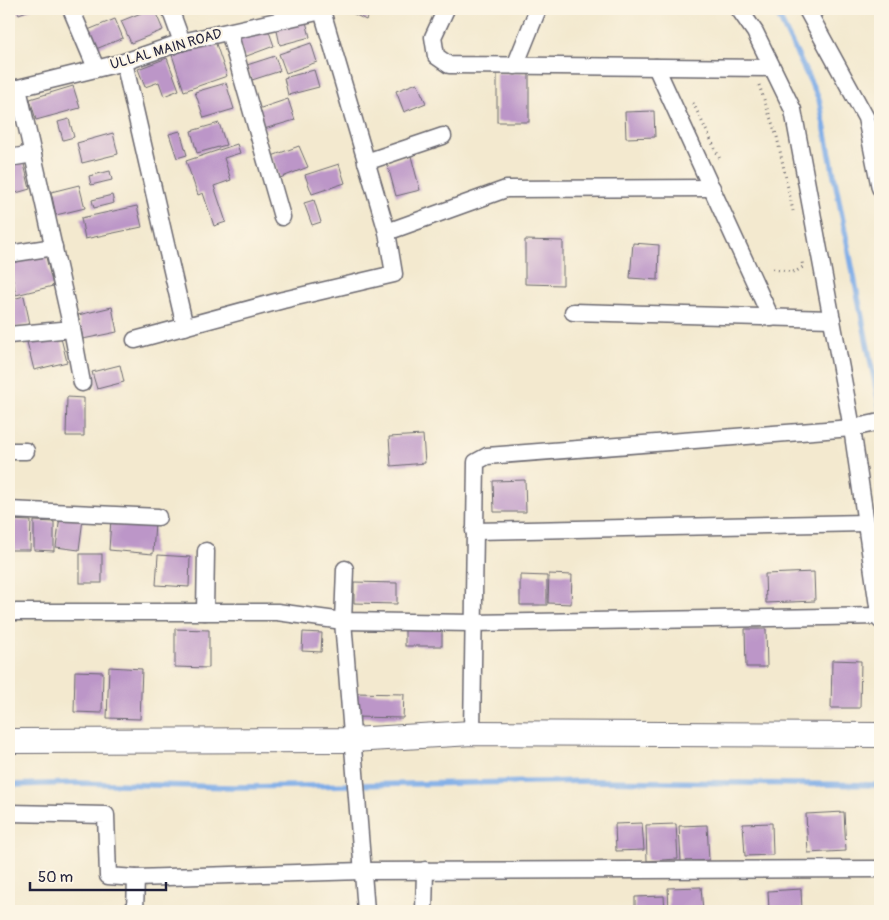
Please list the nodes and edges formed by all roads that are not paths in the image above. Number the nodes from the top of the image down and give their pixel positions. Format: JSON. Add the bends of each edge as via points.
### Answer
{"nodes":[{"id":1,"x":71,"y":9,"type":"edge"},
{"id":2,"x":170,"y":9,"type":"edge"},
{"id":3,"x":446,"y":9,"type":"edge"},
{"id":4,"x":538,"y":9,"type":"edge"},
{"id":5,"x":739,"y":9,"type":"edge"},
{"id":6,"x":816,"y":9,"type":"edge"},
{"id":7,"x":322,"y":10,"type":"edge"},
{"id":8,"x":229,"y":32,"type":"junction"},
{"id":9,"x":182,"y":42,"type":"junction"},
{"id":10,"x":124,"y":62,"type":"junction"},
{"id":11,"x":515,"y":66,"type":"junction"},
{"id":12,"x":656,"y":67,"type":"junction"},
{"id":13,"x":96,"y":68,"type":"junction"},
{"id":14,"x":771,"y":68,"type":"junction"},
{"id":15,"x":13,"y":88,"type":"edge"},
{"id":16,"x":873,"y":116,"type":"edge"},
{"id":17,"x":443,"y":136,"type":"dead end"},
{"id":18,"x":33,"y":154,"type":"junction"},
{"id":19,"x":9,"y":158,"type":"edge"},
{"id":20,"x":366,"y":162,"type":"junction"},
{"id":21,"x":712,"y":188,"type":"junction"},
{"id":22,"x":880,"y":188,"type":"edge"},
{"id":23,"x":282,"y":217,"type":"dead end"},
{"id":24,"x":387,"y":232,"type":"junction"},
{"id":25,"x":54,"y":247,"type":"junction"},
{"id":26,"x":9,"y":254,"type":"edge"},
{"id":27,"x":573,"y":312,"type":"dead end"},
{"id":28,"x":771,"y":318,"type":"junction"},
{"id":29,"x":832,"y":320,"type":"junction"},
{"id":30,"x":185,"y":328,"type":"junction"},
{"id":31,"x":72,"y":329,"type":"junction"},
{"id":32,"x":9,"y":335,"type":"edge"},
{"id":33,"x":135,"y":340,"type":"dead end"},
{"id":34,"x":82,"y":383,"type":"dead end"},
{"id":35,"x":880,"y":422,"type":"edge"},
{"id":36,"x":857,"y":427,"type":"junction"},
{"id":37,"x":9,"y":451,"type":"edge"},
{"id":38,"x":26,"y":452,"type":"dead end"},
{"id":39,"x":9,"y":510,"type":"edge"},
{"id":40,"x":158,"y":517,"type":"dead end"},
{"id":41,"x":866,"y":523,"type":"junction"},
{"id":42,"x":474,"y":531,"type":"junction"},
{"id":43,"x":206,"y":551,"type":"dead end"},
{"id":44,"x":345,"y":569,"type":"dead end"},
{"id":45,"x":9,"y":612,"type":"edge"},
{"id":46,"x":205,"y":612,"type":"junction"},
{"id":47,"x":880,"y":616,"type":"edge"},
{"id":48,"x":880,"y":620,"type":"edge"},
{"id":49,"x":343,"y":621,"type":"junction"},
{"id":50,"x":473,"y":624,"type":"junction"},
{"id":51,"x":472,"y":733,"type":"junction"},
{"id":52,"x":880,"y":735,"type":"edge"},
{"id":53,"x":352,"y":740,"type":"junction"},
{"id":54,"x":9,"y":741,"type":"edge"},
{"id":55,"x":9,"y":813,"type":"edge"},
{"id":56,"x":880,"y":869,"type":"edge"},
{"id":57,"x":425,"y":870,"type":"junction"},
{"id":58,"x":362,"y":871,"type":"junction"},
{"id":59,"x":136,"y":878,"type":"junction"},
{"id":60,"x":135,"y":911,"type":"edge"},
{"id":61,"x":366,"y":911,"type":"edge"},
{"id":62,"x":424,"y":911,"type":"edge"}],
"edges":[{"from":1,"to":13,"type":"street"},
{"from":2,"to":9,"type":"street"},
{"from":3,"to":11,"type":"street","via":[[433,37],[436,56],[449,65]]},
{"from":4,"to":11,"type":"street"},
{"from":5,"to":14,"type":"street","via":[[755,32]]},
{"from":6,"to":16,"type":"street","via":[[807,10]]},
{"from":7,"to":8,"type":"street","name":"ULLAL MAIN ROAD"},
{"from":7,"to":20,"type":"street"},
{"from":8,"to":9,"type":"street","name":"ULLAL MAIN ROAD"},
{"from":8,"to":23,"type":"street"},
{"from":9,"to":10,"type":"street","name":"ULLAL MAIN ROAD"},
{"from":10,"to":13,"type":"street","name":"ULLAL MAIN ROAD"},
{"from":10,"to":30,"type":"street"},
{"from":11,"to":12,"type":"street"},
{"from":12,"to":14,"type":"street"},
{"from":12,"to":21,"type":"street"},
{"from":13,"to":15,"type":"street","name":"ULLAL MAIN ROAD"},
{"from":14,"to":29,"type":"street","via":[[793,110]]},
{"from":15,"to":18,"type":"street"},
{"from":16,"to":22,"type":"street"},
{"from":17,"to":20,"type":"street"},
{"from":18,"to":19,"type":"street"},
{"from":18,"to":25,"type":"street"},
{"from":20,"to":24,"type":"street"},
{"from":21,"to":24,"type":"street","via":[[506,189]]},
{"from":21,"to":28,"type":"street"},
{"from":24,"to":30,"type":"street","via":[[394,274],[283,300]]},
{"from":25,"to":26,"type":"street"},
{"from":25,"to":31,"type":"street"},
{"from":27,"to":28,"type":"street"},
{"from":28,"to":29,"type":"street"},
{"from":29,"to":36,"type":"street"},
{"from":30,"to":33,"type":"street"},
{"from":31,"to":32,"type":"street"},
{"from":31,"to":34,"type":"street"},
{"from":35,"to":36,"type":"street"},
{"from":36,"to":41,"type":"street"},
{"from":36,"to":42,"type":"street","via":[[487,456],[476,462]]},
{"from":37,"to":38,"type":"street"},
{"from":39,"to":40,"type":"street"},
{"from":41,"to":42,"type":"street"},
{"from":41,"to":47,"type":"street"},
{"from":42,"to":50,"type":"street"},
{"from":43,"to":46,"type":"street"},
{"from":44,"to":49,"type":"street"},
{"from":45,"to":46,"type":"street"},
{"from":46,"to":49,"type":"street","via":[[277,612]]},
{"from":47,"to":48,"type":"street"},
{"from":47,"to":50,"type":"street"},
{"from":49,"to":50,"type":"street"},
{"from":49,"to":53,"type":"street"},
{"from":50,"to":51,"type":"street"},
{"from":51,"to":52,"type":"street"},
{"from":51,"to":53,"type":"street"},
{"from":53,"to":54,"type":"street"},
{"from":53,"to":58,"type":"street"},
{"from":55,"to":59,"type":"street","via":[[106,815],[108,876]]},
{"from":56,"to":57,"type":"street"},
{"from":57,"to":58,"type":"street"},
{"from":57,"to":62,"type":"street"},
{"from":58,"to":59,"type":"street"},
{"from":58,"to":61,"type":"street"},
{"from":59,"to":60,"type":"street"}]}
